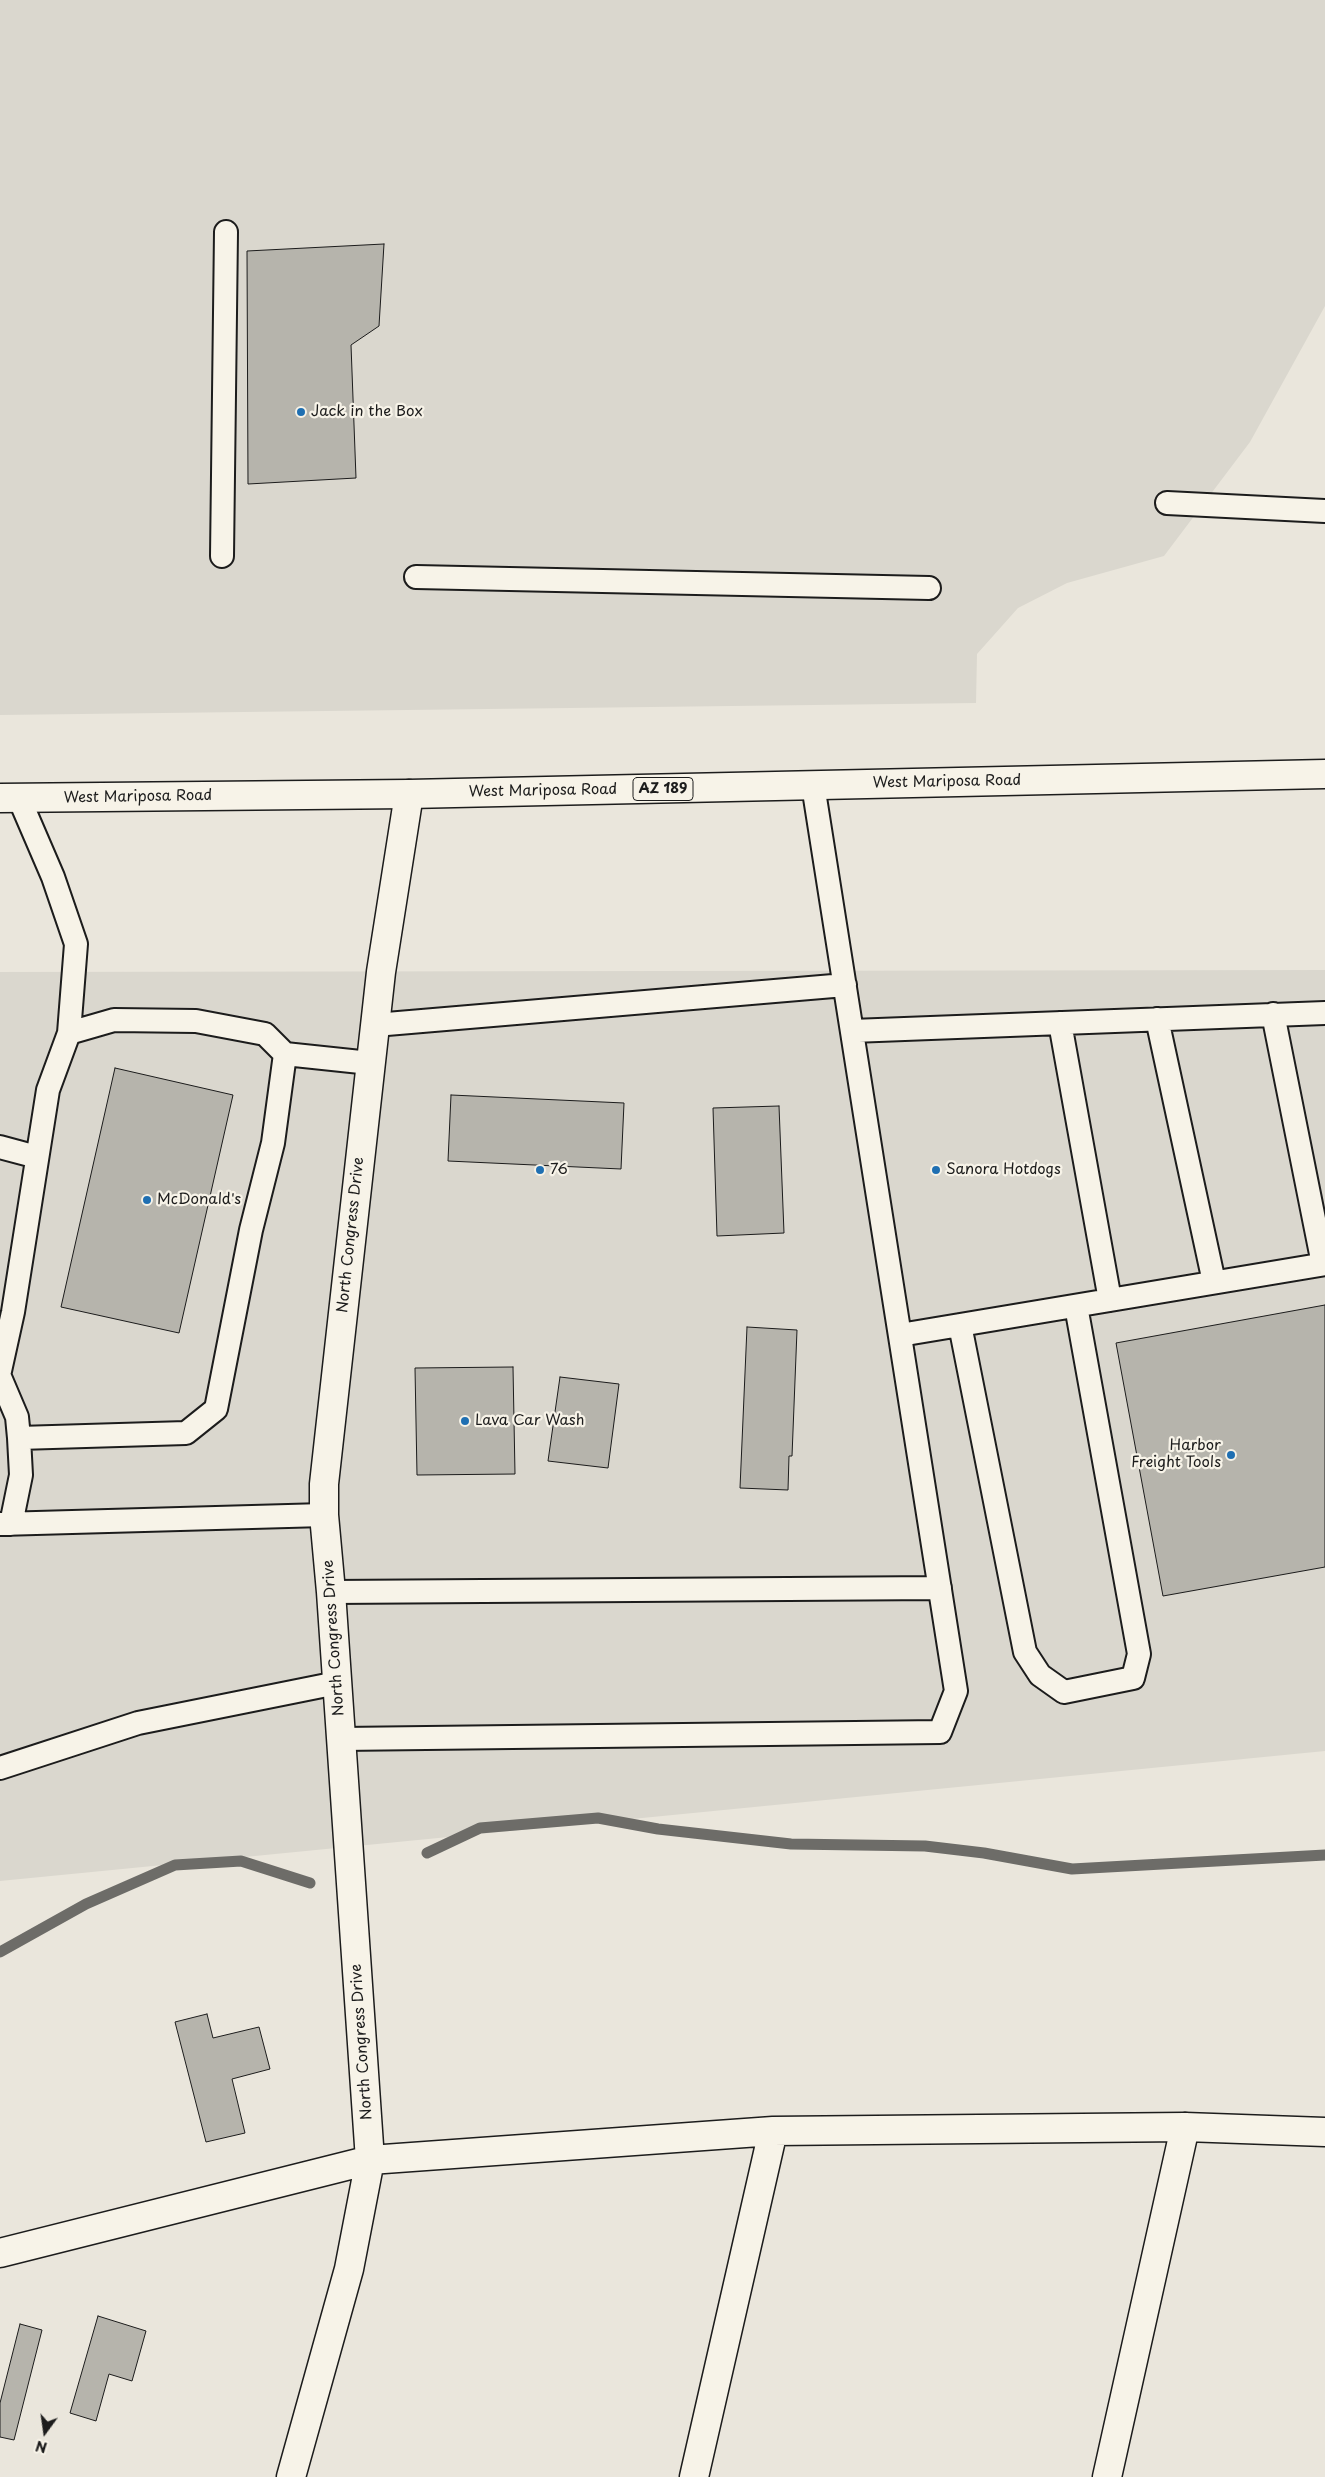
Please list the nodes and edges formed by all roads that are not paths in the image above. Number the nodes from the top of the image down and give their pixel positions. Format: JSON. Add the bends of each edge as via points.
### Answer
{"nodes":[{"id":1,"x":226,"y":232,"type":"dead end"},
{"id":2,"x":1167,"y":503,"type":"dead end"},
{"id":3,"x":1325,"y":512,"type":"edge"},
{"id":4,"x":222,"y":556,"type":"dead end"},
{"id":5,"x":416,"y":577,"type":"dead end"},
{"id":6,"x":930,"y":588,"type":"dead end"},
{"id":7,"x":1325,"y":774,"type":"edge"},
{"id":8,"x":813,"y":785,"type":"junction"},
{"id":9,"x":409,"y":794,"type":"junction"},
{"id":10,"x":9,"y":798,"type":"edge"},
{"id":11,"x":845,"y":985,"type":"junction"},
{"id":12,"x":1325,"y":1013,"type":"edge"},
{"id":13,"x":1272,"y":1014,"type":"junction"},
{"id":14,"x":1157,"y":1019,"type":"junction"},
{"id":15,"x":1060,"y":1023,"type":"junction"},
{"id":16,"x":375,"y":1025,"type":"junction"},
{"id":17,"x":852,"y":1030,"type":"junction"},
{"id":18,"x":69,"y":1033,"type":"junction"},
{"id":19,"x":285,"y":1054,"type":"junction"},
{"id":20,"x":370,"y":1063,"type":"junction"},
{"id":21,"x":0,"y":1147,"type":"edge"},
{"id":22,"x":37,"y":1157,"type":"junction"},
{"id":23,"x":1324,"y":1264,"type":"edge"},
{"id":24,"x":1214,"y":1282,"type":"junction"},
{"id":25,"x":1110,"y":1300,"type":"junction"},
{"id":26,"x":1076,"y":1306,"type":"junction"},
{"id":27,"x":960,"y":1325,"type":"junction"},
{"id":28,"x":900,"y":1336,"type":"junction"},
{"id":29,"x":0,"y":1371,"type":"edge"},
{"id":30,"x":0,"y":1377,"type":"edge"},
{"id":31,"x":19,"y":1438,"type":"junction"},
{"id":32,"x":324,"y":1515,"type":"junction"},
{"id":33,"x":5,"y":1524,"type":"edge"},
{"id":34,"x":940,"y":1588,"type":"junction"},
{"id":35,"x":331,"y":1592,"type":"junction"},
{"id":36,"x":338,"y":1683,"type":"junction"},
{"id":37,"x":341,"y":1739,"type":"junction"},
{"id":38,"x":0,"y":1768,"type":"edge"},
{"id":39,"x":1186,"y":2128,"type":"junction"},
{"id":40,"x":773,"y":2132,"type":"junction"},
{"id":41,"x":1325,"y":2132,"type":"edge"},
{"id":42,"x":370,"y":2160,"type":"junction"},
{"id":43,"x":0,"y":2253,"type":"edge"},
{"id":44,"x":291,"y":2477,"type":"edge"},
{"id":45,"x":694,"y":2477,"type":"edge"},
{"id":46,"x":1107,"y":2477,"type":"edge"}],
"edges":[{"from":1,"to":4,"type":"lane"},
{"from":2,"to":3,"type":"lane"},
{"from":5,"to":6,"type":"lane"},
{"from":7,"to":8,"type":"street","name":"West Mariposa Road","number":"AZ 189"},
{"from":8,"to":9,"type":"street","name":"West Mariposa Road","number":"AZ 189"},
{"from":8,"to":11,"type":"lane"},
{"from":9,"to":10,"type":"street","name":"West Mariposa Road","number":"AZ 189"},
{"from":9,"to":16,"type":"street","name":"North Congress Drive","via":[[380,972]]},
{"from":10,"to":18,"type":"lane","via":[[52,876],[76,944]]},
{"from":11,"to":16,"type":"lane"},
{"from":11,"to":17,"type":"lane"},
{"from":12,"to":13,"type":"lane"},
{"from":13,"to":14,"type":"lane"},
{"from":13,"to":23,"type":"lane"},
{"from":14,"to":15,"type":"lane"},
{"from":14,"to":24,"type":"lane"},
{"from":15,"to":17,"type":"lane"},
{"from":15,"to":25,"type":"lane"},
{"from":16,"to":20,"type":"street","name":"North Congress Drive"},
{"from":17,"to":28,"type":"lane"},
{"from":18,"to":19,"type":"lane","via":[[114,1020],[196,1021],[265,1034]]},
{"from":18,"to":22,"type":"lane","via":[[48,1090]]},
{"from":19,"to":20,"type":"lane"},
{"from":19,"to":31,"type":"lane","via":[[274,1143],[251,1230],[216,1409],[186,1433]]},
{"from":20,"to":32,"type":"street","name":"North Congress Drive","via":[[324,1484]]},
{"from":21,"to":22,"type":"lane"},
{"from":22,"to":29,"type":"lane","via":[[13,1312]]},
{"from":23,"to":24,"type":"lane"},
{"from":24,"to":25,"type":"lane"},
{"from":25,"to":26,"type":"lane"},
{"from":26,"to":27,"type":"lane"},
{"from":26,"to":27,"type":"lane","via":[[1139,1654],[1132,1678],[1064,1692],[1040,1675],[1025,1652]]},
{"from":27,"to":28,"type":"lane"},
{"from":28,"to":34,"type":"lane"},
{"from":30,"to":31,"type":"lane","via":[[17,1417]]},
{"from":31,"to":33,"type":"lane","via":[[21,1475]]},
{"from":32,"to":33,"type":"lane"},
{"from":32,"to":35,"type":"street","name":"North Congress Drive"},
{"from":34,"to":35,"type":"lane"},
{"from":34,"to":37,"type":"lane","via":[[956,1691],[940,1732]]},
{"from":35,"to":36,"type":"street","name":"North Congress Drive"},
{"from":36,"to":37,"type":"street","name":"North Congress Drive"},
{"from":36,"to":38,"type":"lane","via":[[138,1723]]},
{"from":37,"to":42,"type":"street","name":"North Congress Drive"},
{"from":39,"to":40,"type":"street"},
{"from":39,"to":41,"type":"street"},
{"from":39,"to":46,"type":"street"},
{"from":40,"to":42,"type":"street"},
{"from":40,"to":45,"type":"street"},
{"from":42,"to":43,"type":"street"},
{"from":42,"to":44,"type":"street","name":"North Congress Drive","via":[[349,2269]]}]}
